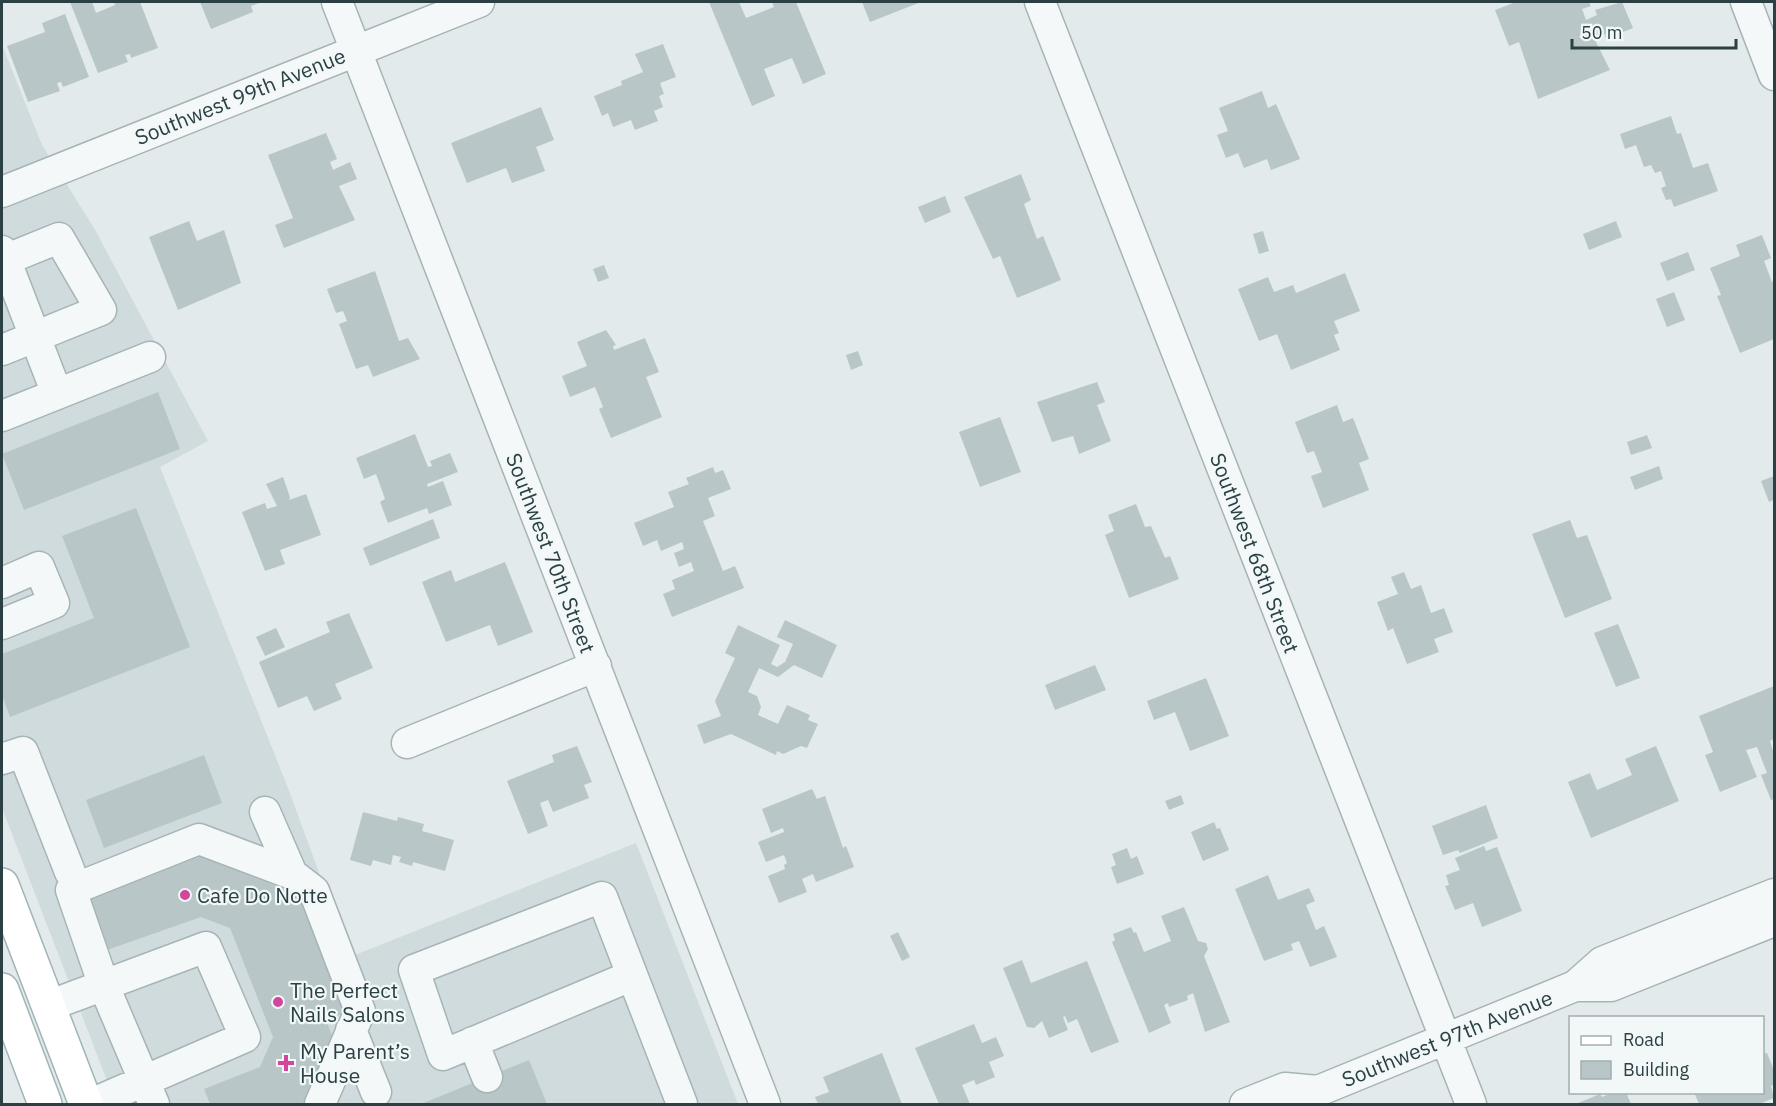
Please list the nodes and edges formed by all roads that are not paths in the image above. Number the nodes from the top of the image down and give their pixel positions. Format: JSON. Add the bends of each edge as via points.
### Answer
{"nodes":[{"id":1,"x":337,"y":2,"type":"edge"},
{"id":2,"x":479,"y":2,"type":"edge"},
{"id":3,"x":1040,"y":2,"type":"edge"},
{"id":4,"x":1746,"y":2,"type":"edge"},
{"id":5,"x":355,"y":50,"type":"junction"},
{"id":6,"x":1774,"y":75,"type":"edge"},
{"id":7,"x":2,"y":192,"type":"edge"},
{"id":8,"x":3,"y":257,"type":"edge"},
{"id":9,"x":35,"y":337,"type":"junction"},
{"id":10,"x":2,"y":350,"type":"edge"},
{"id":11,"x":150,"y":357,"type":"dead end"},
{"id":12,"x":57,"y":394,"type":"junction"},
{"id":13,"x":2,"y":416,"type":"edge"},
{"id":14,"x":2,"y":583,"type":"edge"},
{"id":15,"x":2,"y":624,"type":"edge"},
{"id":16,"x":596,"y":666,"type":"junction"},
{"id":17,"x":407,"y":742,"type":"dead end"},
{"id":18,"x":2,"y":759,"type":"edge"},
{"id":19,"x":265,"y":812,"type":"dead end"},
{"id":20,"x":70,"y":872,"type":"dead end"},
{"id":21,"x":292,"y":874,"type":"junction"},
{"id":22,"x":2,"y":885,"type":"edge"},
{"id":23,"x":1774,"y":894,"type":"edge"},
{"id":24,"x":1774,"y":921,"type":"edge"},
{"id":25,"x":631,"y":976,"type":"junction"},
{"id":26,"x":104,"y":986,"type":"junction"},
{"id":27,"x":1575,"y":986,"type":"junction"},
{"id":28,"x":7,"y":1004,"type":"edge"},
{"id":29,"x":48,"y":1006,"type":"junction"},
{"id":30,"x":351,"y":1030,"type":"junction"},
{"id":31,"x":1446,"y":1039,"type":"junction"},
{"id":32,"x":473,"y":1042,"type":"junction"},
{"id":33,"x":487,"y":1077,"type":"dead end"},
{"id":34,"x":376,"y":1092,"type":"dead end"},
{"id":35,"x":150,"y":1093,"type":"edge"},
{"id":36,"x":1311,"y":1097,"type":"edge"},
{"id":37,"x":45,"y":1104,"type":"edge"},
{"id":38,"x":86,"y":1104,"type":"edge"},
{"id":39,"x":92,"y":1104,"type":"edge"},
{"id":40,"x":320,"y":1104,"type":"edge"},
{"id":41,"x":682,"y":1104,"type":"edge"},
{"id":42,"x":765,"y":1104,"type":"edge"},
{"id":43,"x":1245,"y":1104,"type":"edge"},
{"id":44,"x":1471,"y":1104,"type":"edge"}],
"edges":[{"from":1,"to":5,"type":"street","name":"Southwest 70th Street"},
{"from":2,"to":5,"type":"street","name":"Southwest 99th Avenue"},
{"from":3,"to":31,"type":"street","name":"Southwest 68th Street"},
{"from":4,"to":6,"type":"street"},
{"from":5,"to":7,"type":"street","name":"Southwest 99th Avenue"},
{"from":5,"to":16,"type":"street","name":"Southwest 70th Street"},
{"from":8,"to":9,"type":"street"},
{"from":8,"to":9,"type":"street","via":[[59,238],[101,310]]},
{"from":9,"to":10,"type":"street"},
{"from":9,"to":12,"type":"street"},
{"from":11,"to":12,"type":"street"},
{"from":12,"to":13,"type":"street"},
{"from":14,"to":15,"type":"street","via":[[39,567],[54,603]]},
{"from":16,"to":17,"type":"street"},
{"from":16,"to":42,"type":"street","name":"Southwest 70th Street"},
{"from":18,"to":20,"type":"street","via":[[23,752]]},
{"from":19,"to":21,"type":"street"},
{"from":21,"to":26,"type":"street","via":[[199,839],[71,890]]},
{"from":21,"to":30,"type":"street","via":[[314,891],[360,1011]]},
{"from":22,"to":29,"type":"main road"},
{"from":23,"to":27,"type":"street","name":"Southwest 97th Avenue","via":[[1602,962]]},
{"from":24,"to":27,"type":"street","name":"Southwest 97th Avenue","via":[[1611,986]]},
{"from":25,"to":32,"type":"street"},
{"from":25,"to":32,"type":"street","via":[[602,897],[414,970],[443,1055]]},
{"from":25,"to":41,"type":"street"},
{"from":26,"to":29,"type":"street"},
{"from":26,"to":35,"type":"street"},
{"from":26,"to":35,"type":"street","via":[[206,947],[245,1037]]},
{"from":27,"to":31,"type":"street","name":"Southwest 97th Avenue"},
{"from":28,"to":29,"type":"main road"},
{"from":28,"to":37,"type":"main road"},
{"from":29,"to":38,"type":"main road"},
{"from":30,"to":34,"type":"street"},
{"from":30,"to":40,"type":"street"},
{"from":31,"to":36,"type":"street","name":"Southwest 97th Avenue"},
{"from":31,"to":44,"type":"street","name":"Southwest 68th Street"},
{"from":32,"to":33,"type":"street"},
{"from":35,"to":39,"type":"street"},
{"from":36,"to":43,"type":"street","name":"Southwest 97th Avenue","via":[[1285,1088]]}]}
